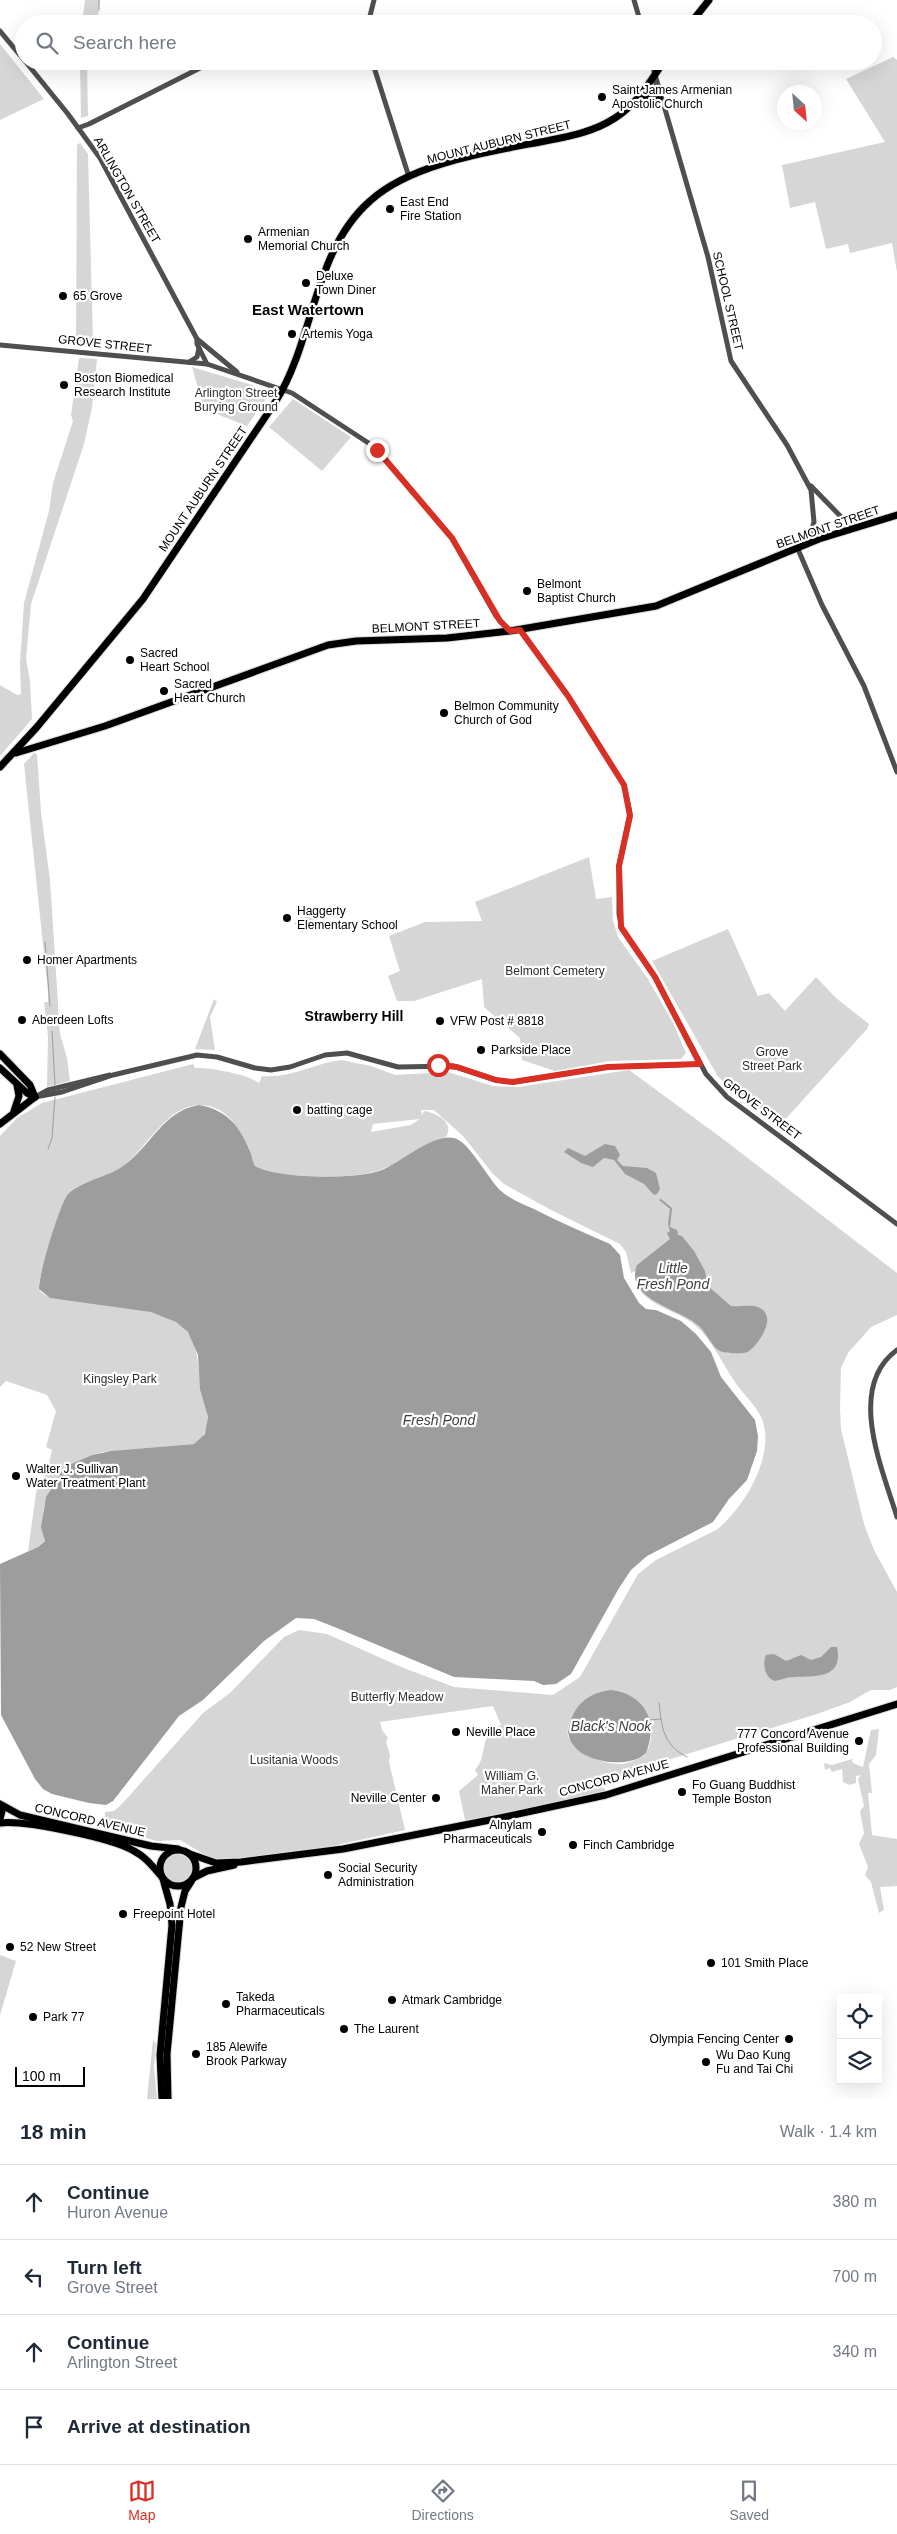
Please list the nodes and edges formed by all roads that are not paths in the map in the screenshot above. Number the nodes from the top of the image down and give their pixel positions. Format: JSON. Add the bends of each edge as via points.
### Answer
{"nodes":[{"id":1,"x":374,"y":0,"type":"edge"},
{"id":2,"x":634,"y":0,"type":"edge"},
{"id":3,"x":709,"y":0,"type":"edge"},
{"id":4,"x":370,"y":15,"type":"edge"},
{"id":5,"x":638,"y":15,"type":"edge"},
{"id":6,"x":697,"y":15,"type":"edge"},
{"id":7,"x":0,"y":31,"type":"edge"},
{"id":8,"x":15,"y":50,"type":"edge"},
{"id":9,"x":31,"y":70,"type":"edge"},
{"id":10,"x":196,"y":70,"type":"edge"},
{"id":11,"x":375,"y":70,"type":"edge"},
{"id":12,"x":654,"y":70,"type":"edge"},
{"id":13,"x":658,"y":70,"type":"edge"},
{"id":14,"x":655,"y":74,"type":"junction"},
{"id":15,"x":640,"y":96,"type":"junction"},
{"id":16,"x":660,"y":98,"type":"junction"},
{"id":17,"x":664,"y":105,"type":"junction"},
{"id":18,"x":78,"y":128,"type":"junction"},
{"id":19,"x":409,"y":177,"type":"junction"},
{"id":20,"x":197,"y":339,"type":"junction"},
{"id":21,"x":0,"y":345,"type":"edge"},
{"id":22,"x":198,"y":348,"type":"junction"},
{"id":23,"x":210,"y":351,"type":"junction"},
{"id":24,"x":189,"y":362,"type":"junction"},
{"id":25,"x":208,"y":364,"type":"junction"},
{"id":26,"x":241,"y":375,"type":"junction"},
{"id":27,"x":283,"y":389,"type":"junction"},
{"id":28,"x":808,"y":484,"type":"junction"},
{"id":29,"x":897,"y":514,"type":"edge"},
{"id":30,"x":852,"y":528,"type":"junction"},
{"id":31,"x":808,"y":543,"type":"junction"},
{"id":32,"x":797,"y":547,"type":"junction"},
{"id":33,"x":520,"y":630,"type":"junction"},
{"id":34,"x":510,"y":631,"type":"junction"},
{"id":35,"x":29,"y":736,"type":"junction"},
{"id":36,"x":44,"y":743,"type":"junction"},
{"id":37,"x":13,"y":754,"type":"junction"},
{"id":38,"x":0,"y":767,"type":"edge"},
{"id":39,"x":897,"y":772,"type":"edge"},
{"id":40,"x":0,"y":1054,"type":"edge"},
{"id":41,"x":700,"y":1064,"type":"junction"},
{"id":42,"x":0,"y":1068,"type":"edge"},
{"id":43,"x":16,"y":1084,"type":"junction"},
{"id":44,"x":35,"y":1097,"type":"junction"},
{"id":45,"x":12,"y":1113,"type":"junction"},
{"id":46,"x":0,"y":1124,"type":"edge"},
{"id":47,"x":897,"y":1224,"type":"edge"},
{"id":48,"x":897,"y":1350,"type":"edge"},
{"id":49,"x":897,"y":1517,"type":"edge"},
{"id":50,"x":897,"y":1704,"type":"edge"},
{"id":51,"x":0,"y":1805,"type":"edge"},
{"id":52,"x":0,"y":1819,"type":"edge"},
{"id":53,"x":0,"y":1823,"type":"edge"},
{"id":54,"x":178,"y":1850,"type":"junction"},
{"id":55,"x":190,"y":1854,"type":"junction"},
{"id":56,"x":241,"y":1862,"type":"junction"},
{"id":57,"x":162,"y":1878,"type":"junction"},
{"id":58,"x":192,"y":1879,"type":"junction"},
{"id":59,"x":162,"y":2099,"type":"edge"},
{"id":60,"x":168,"y":2099,"type":"edge"}],
"edges":[{"from":1,"to":4,"type":"street"},
{"from":2,"to":5,"type":"street"},
{"from":3,"to":6,"type":"main road"},
{"from":7,"to":8,"type":"street","name":"ARLINGTON STREET"},
{"from":9,"to":18,"type":"street","name":"ARLINGTON STREET"},
{"from":10,"to":18,"type":"street"},
{"from":11,"to":19,"type":"street"},
{"from":12,"to":14,"type":"street","name":"SCHOOL STREET"},
{"from":13,"to":14,"type":"main road","name":"MOUNT AUBURN STREET"},
{"from":14,"to":15,"type":"main road","name":"MOUNT AUBURN STREET"},
{"from":14,"to":16,"type":"street","name":"SCHOOL STREET"},
{"from":14,"to":17,"type":"street","name":"SCHOOL STREET"},
{"from":15,"to":16,"type":"main road"},
{"from":15,"to":19,"type":"main road","name":"MOUNT AUBURN STREET","via":[[615,118],[586,132],[478,156]]},
{"from":16,"to":17,"type":"street","name":"SCHOOL STREET"},
{"from":17,"to":28,"type":"street","name":"SCHOOL STREET","via":[[708,257],[732,363],[776,426]]},
{"from":18,"to":20,"type":"street","name":"ARLINGTON STREET","via":[[103,164]]},
{"from":19,"to":27,"type":"main road","name":"MOUNT AUBURN STREET","via":[[372,199],[339,239],[298,357]]},
{"from":20,"to":22,"type":"street","name":"ARLINGTON STREET"},
{"from":20,"to":23,"type":"street","name":"ARLINGTON STREET"},
{"from":21,"to":24,"type":"street","name":"GROVE STREET"},
{"from":22,"to":24,"type":"street","via":[[197,357]]},
{"from":22,"to":25,"type":"street","name":"ARLINGTON STREET"},
{"from":23,"to":25,"type":"street"},
{"from":23,"to":26,"type":"street","name":"ARLINGTON STREET"},
{"from":24,"to":25,"type":"street","name":"GROVE STREET"},
{"from":25,"to":26,"type":"street","name":"ARLINGTON STREET"},
{"from":26,"to":27,"type":"street","name":"ARLINGTON STREET"},
{"from":27,"to":34,"type":"street","name":"ARLINGTON STREET","via":[[382,455],[452,538],[496,616]]},
{"from":27,"to":35,"type":"main road","name":"MOUNT AUBURN STREET","via":[[148,591]]},
{"from":28,"to":30,"type":"street","name":"SCHOOL STREET"},
{"from":28,"to":31,"type":"street","name":"SCHOOL STREET","via":[[814,522]]},
{"from":29,"to":30,"type":"main road","name":"BELMONT STREET"},
{"from":30,"to":31,"type":"main road","name":"BELMONT STREET"},
{"from":31,"to":32,"type":"main road","name":"BELMONT STREET"},
{"from":32,"to":33,"type":"main road","name":"BELMONT STREET","via":[[656,606]]},
{"from":32,"to":39,"type":"street","via":[[864,686]]},
{"from":33,"to":34,"type":"main road","name":"BELMONT STREET"},
{"from":33,"to":41,"type":"street","name":"GROVE STREET","via":[[568,696],[624,785],[630,816],[619,866],[621,927],[655,977]]},
{"from":34,"to":36,"type":"main road","name":"BELMONT STREET","via":[[328,645],[105,726]]},
{"from":35,"to":36,"type":"main road"},
{"from":35,"to":37,"type":"main road","name":"MOUNT AUBURN STREET"},
{"from":36,"to":37,"type":"main road","name":"BELMONT STREET"},
{"from":37,"to":38,"type":"main road","name":"MOUNT AUBURN STREET"},
{"from":40,"to":44,"type":"main road","via":[[30,1085]]},
{"from":41,"to":44,"type":"street","via":[[608,1067],[513,1082],[452,1066],[403,1067],[347,1053],[326,1055],[270,1070],[198,1055],[102,1076]]},
{"from":41,"to":47,"type":"street","name":"GROVE STREET","via":[[712,1083],[727,1097]]},
{"from":42,"to":43,"type":"main road"},
{"from":43,"to":44,"type":"main road"},
{"from":43,"to":45,"type":"main road","via":[[19,1098]]},
{"from":44,"to":45,"type":"main road"},
{"from":45,"to":46,"type":"main road"},
{"from":48,"to":49,"type":"street","via":[[877,1372],[870,1405],[873,1434]]},
{"from":50,"to":56,"type":"main road","name":"CONCORD AVENUE","via":[[604,1795],[343,1849]]},
{"from":51,"to":52,"type":"main road"},
{"from":51,"to":54,"type":"main road","name":"CONCORD AVENUE","via":[[20,1815]]},
{"from":53,"to":57,"type":"main road","name":"CONCORD AVENUE","via":[[41,1826],[125,1846],[145,1858]]},
{"from":54,"to":55,"type":"main road"},
{"from":54,"to":57,"type":"main road","via":[[169,1852],[162,1859],[159,1868]]},
{"from":55,"to":56,"type":"main road","name":"CONCORD AVENUE","via":[[216,1862]]},
{"from":55,"to":58,"type":"main road","via":[[196,1865]]},
{"from":56,"to":58,"type":"main road","name":"CONCORD AVENUE","via":[[207,1870]]},
{"from":57,"to":58,"type":"main road","via":[[170,1885],[178,1886]]},
{"from":57,"to":59,"type":"main road","via":[[170,1904],[172,1929],[160,2055]]},
{"from":58,"to":60,"type":"main road","via":[[181,1907],[167,2054]]}]}
